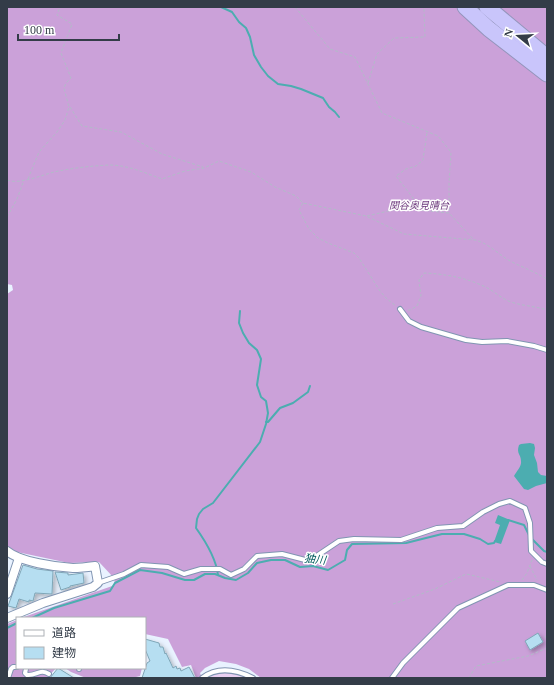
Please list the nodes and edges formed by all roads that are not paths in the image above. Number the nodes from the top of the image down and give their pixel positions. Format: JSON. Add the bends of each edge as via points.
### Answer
{"nodes":[{"id":1,"x":465,"y":7,"type":"edge"},
{"id":2,"x":487,"y":7,"type":"edge"},
{"id":3,"x":547,"y":57,"type":"edge"},
{"id":4,"x":547,"y":74,"type":"edge"},
{"id":5,"x":400,"y":309,"type":"road end"},
{"id":6,"x":547,"y":350,"type":"edge"},
{"id":7,"x":7,"y":551,"type":"edge"},
{"id":8,"x":19,"y":558,"type":"junction"},
{"id":9,"x":547,"y":564,"type":"edge"},
{"id":10,"x":98,"y":583,"type":"junction"},
{"id":11,"x":547,"y":590,"type":"edge"},
{"id":12,"x":7,"y":594,"type":"edge"},
{"id":13,"x":7,"y":618,"type":"edge"},
{"id":14,"x":16,"y":667,"type":"edge"},
{"id":15,"x":25,"y":669,"type":"edge"},
{"id":16,"x":49,"y":674,"type":"dead end"},
{"id":17,"x":8,"y":678,"type":"edge"},
{"id":18,"x":202,"y":678,"type":"edge"},
{"id":19,"x":253,"y":678,"type":"edge"},
{"id":20,"x":392,"y":678,"type":"edge"}],
"edges":[{"from":1,"to":4,"type":"highway"},
{"from":2,"to":3,"type":"highway"},
{"from":5,"to":6,"type":"lane","via":[[409,322],[466,340],[506,341]]},
{"from":7,"to":8,"type":"street"},
{"from":8,"to":10,"type":"street","via":[[72,568],[95,566]]},
{"from":8,"to":12,"type":"street"},
{"from":9,"to":10,"type":"lane","via":[[531,551],[530,523],[525,508],[510,501],[498,504],[463,526],[437,528],[401,540],[339,541],[308,561],[282,554],[257,556],[244,569],[231,575],[212,569],[184,574],[168,567],[141,565]]},
{"from":10,"to":13,"type":"street"},
{"from":11,"to":20,"type":"lane","via":[[534,586],[508,585],[458,608],[403,663]]},
{"from":14,"to":17,"type":"lane","via":[[11,668]]},
{"from":15,"to":16,"type":"lane","via":[[28,675],[35,675],[41,671]]},
{"from":18,"to":19,"type":"lane","via":[[207,674],[224,670],[243,673]]}]}
